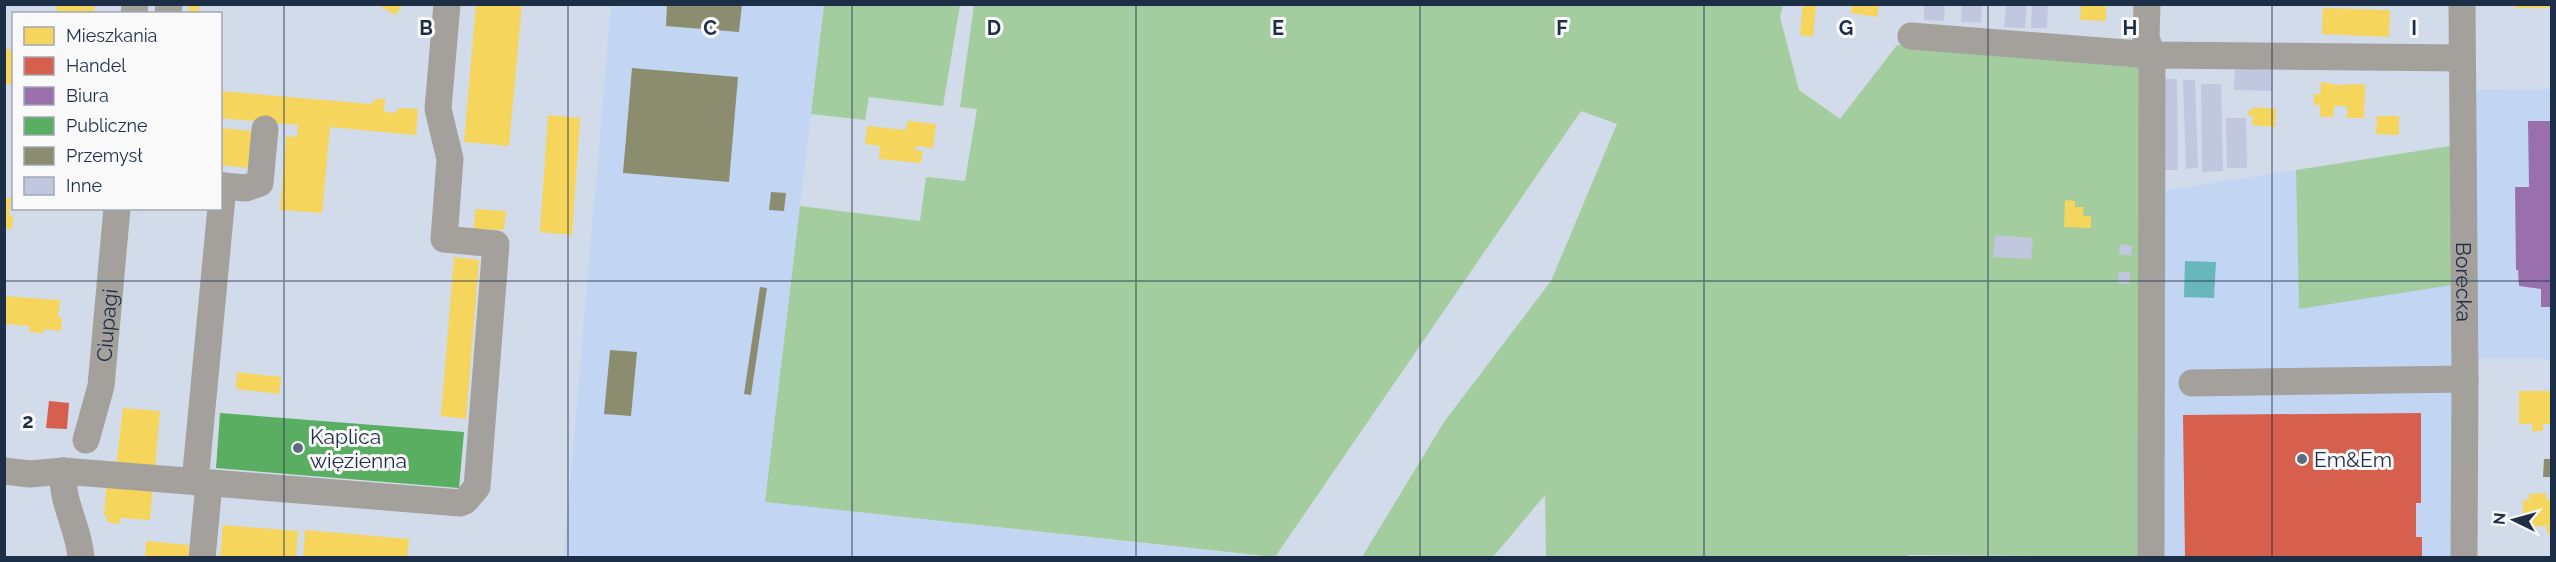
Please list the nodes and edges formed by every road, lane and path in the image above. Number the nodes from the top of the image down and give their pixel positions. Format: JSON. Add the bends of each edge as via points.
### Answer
{"nodes":[{"id":1,"x":447,"y":4,"type":"edge"},
{"id":2,"x":2147,"y":4,"type":"edge"},
{"id":3,"x":2462,"y":4,"type":"edge"},
{"id":4,"x":1911,"y":36,"type":"dead end"},
{"id":5,"x":2152,"y":55,"type":"junction"},
{"id":6,"x":2462,"y":58,"type":"junction"},
{"id":7,"x":265,"y":129,"type":"dead end"},
{"id":8,"x":222,"y":186,"type":"edge"},
{"id":9,"x":117,"y":210,"type":"edge"},
{"id":10,"x":220,"y":210,"type":"edge"},
{"id":11,"x":2465,"y":380,"type":"junction"},
{"id":12,"x":2192,"y":383,"type":"dead end"},
{"id":13,"x":86,"y":440,"type":"dead end"},
{"id":14,"x":4,"y":471,"type":"edge"},
{"id":15,"x":63,"y":471,"type":"junction"},
{"id":16,"x":202,"y":483,"type":"junction"},
{"id":17,"x":81,"y":558,"type":"edge"},
{"id":18,"x":202,"y":558,"type":"edge"},
{"id":19,"x":2151,"y":558,"type":"edge"},
{"id":20,"x":2464,"y":558,"type":"edge"}],
"edges":[{"from":1,"to":16,"type":"street","via":[[438,109],[450,159],[444,238],[496,244],[477,487],[459,503]]},
{"from":2,"to":5,"type":"street","via":[[2146,38]]},
{"from":3,"to":6,"type":"street","name":"Borecka"},
{"from":4,"to":5,"type":"street"},
{"from":5,"to":6,"type":"street"},
{"from":5,"to":19,"type":"street"},
{"from":6,"to":11,"type":"street","name":"Borecka"},
{"from":7,"to":8,"type":"street","via":[[260,183],[246,188]]},
{"from":9,"to":13,"type":"street","name":"Ciupagi","via":[[101,386]]},
{"from":10,"to":16,"type":"street"},
{"from":11,"to":12,"type":"street"},
{"from":11,"to":20,"type":"street","name":"Borecka"},
{"from":14,"to":15,"type":"street"},
{"from":15,"to":16,"type":"street"},
{"from":15,"to":17,"type":"street","via":[[63,492]]},
{"from":16,"to":18,"type":"street"}]}
